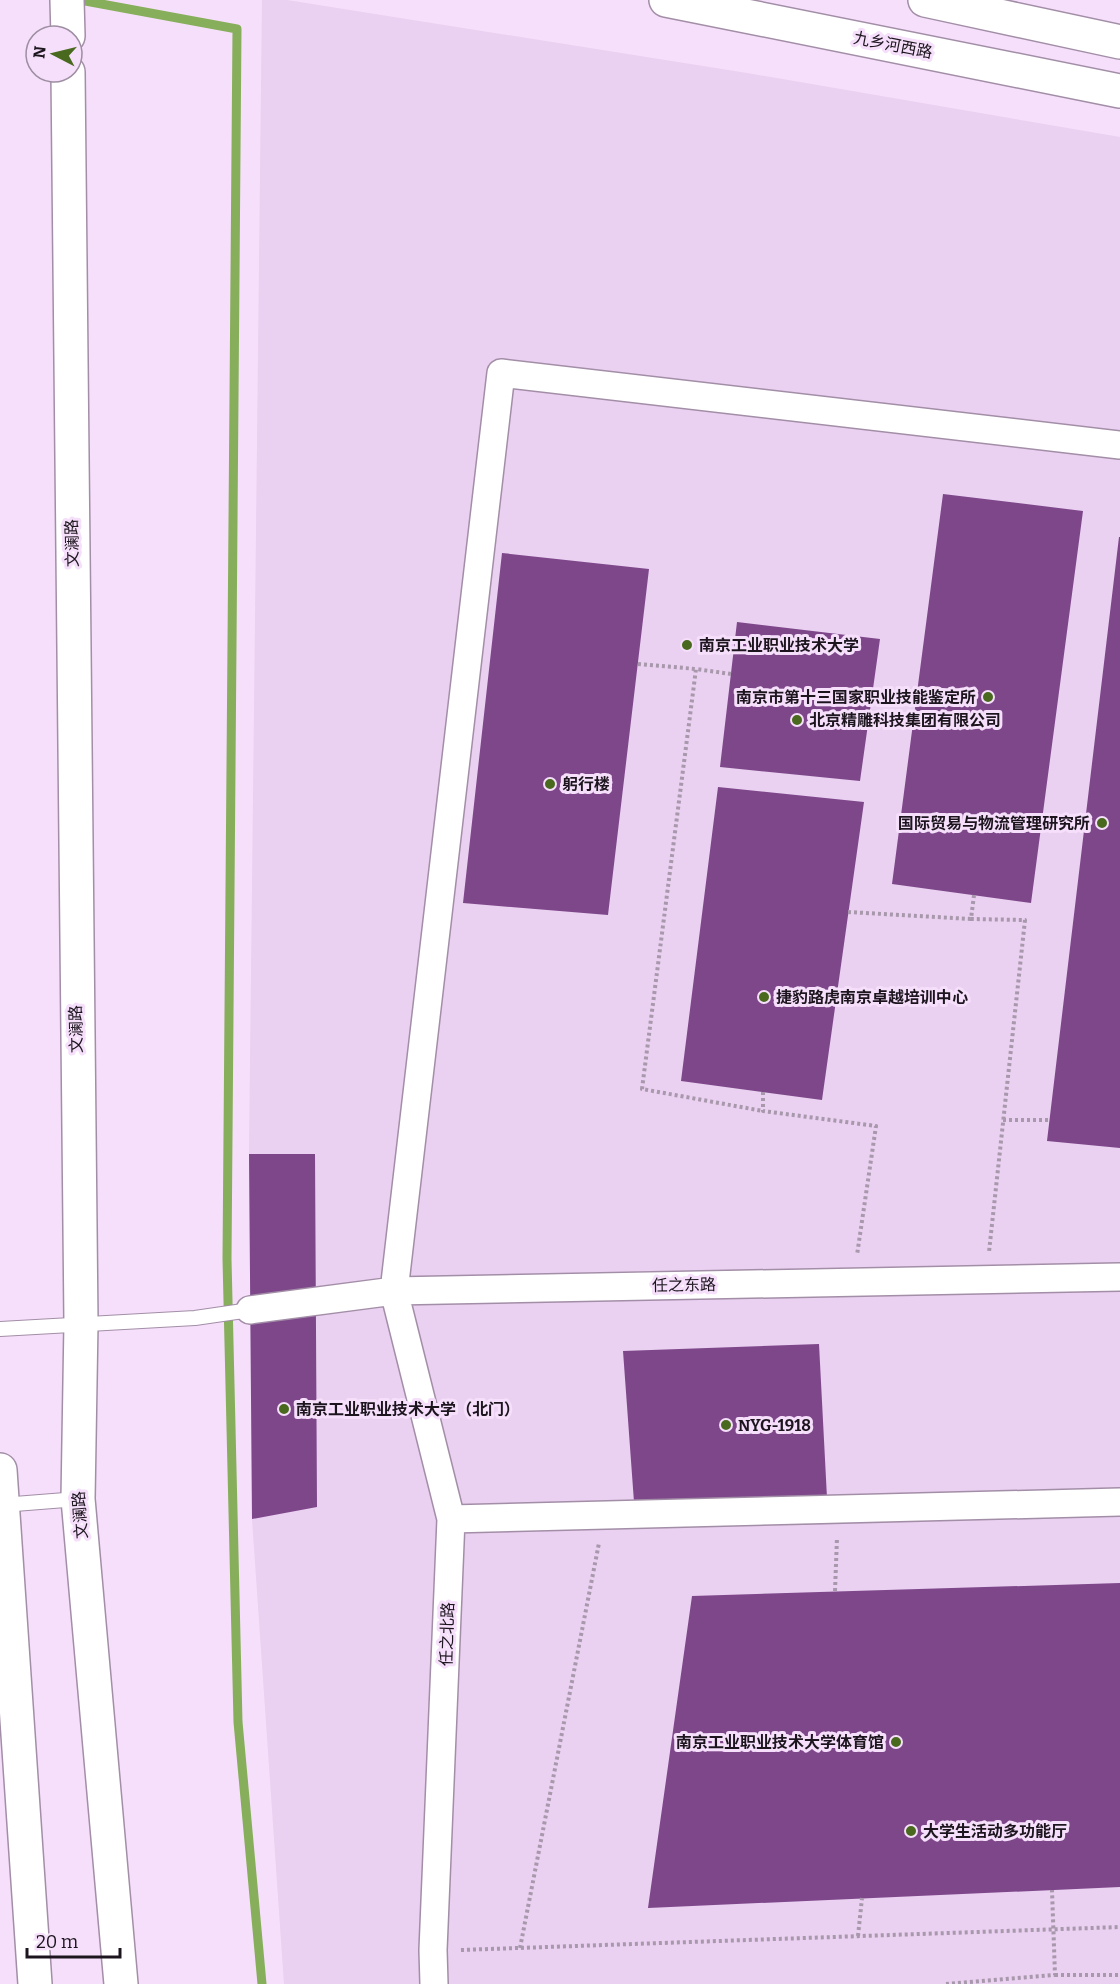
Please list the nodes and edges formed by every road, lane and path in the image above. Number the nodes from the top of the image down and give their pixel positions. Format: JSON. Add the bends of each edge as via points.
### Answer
{"nodes":[{"id":1,"x":67,"y":0,"type":"edge"},
{"id":2,"x":666,"y":0,"type":"edge"},
{"id":3,"x":925,"y":0,"type":"edge"},
{"id":4,"x":68,"y":24,"type":"edge"},
{"id":5,"x":1120,"y":42,"type":"edge"},
{"id":6,"x":68,"y":84,"type":"edge"},
{"id":7,"x":1120,"y":91,"type":"edge"},
{"id":8,"x":1120,"y":445,"type":"edge"},
{"id":9,"x":638,"y":664,"type":"dead end"},
{"id":10,"x":696,"y":669,"type":"junction"},
{"id":11,"x":731,"y":674,"type":"dead end"},
{"id":12,"x":974,"y":895,"type":"dead end"},
{"id":13,"x":848,"y":912,"type":"dead end"},
{"id":14,"x":971,"y":919,"type":"junction"},
{"id":15,"x":764,"y":1092,"type":"dead end"},
{"id":16,"x":763,"y":1110,"type":"junction"},
{"id":17,"x":1003,"y":1120,"type":"junction"},
{"id":18,"x":1050,"y":1120,"type":"dead end"},
{"id":19,"x":1120,"y":1277,"type":"edge"},
{"id":20,"x":986,"y":1280,"type":"junction"},
{"id":21,"x":853,"y":1282,"type":"junction"},
{"id":22,"x":394,"y":1291,"type":"junction"},
{"id":23,"x":250,"y":1311,"type":"joint"},
{"id":24,"x":81,"y":1323,"type":"junction"},
{"id":25,"x":0,"y":1329,"type":"edge"},
{"id":26,"x":0,"y":1470,"type":"edge"},
{"id":27,"x":78,"y":1499,"type":"junction"},
{"id":28,"x":1120,"y":1502,"type":"edge"},
{"id":29,"x":2,"y":1505,"type":"edge"},
{"id":30,"x":838,"y":1509,"type":"junction"},
{"id":31,"x":604,"y":1515,"type":"junction"},
{"id":32,"x":451,"y":1519,"type":"junction"},
{"id":33,"x":835,"y":1591,"type":"dead end"},
{"id":34,"x":1052,"y":1890,"type":"dead end"},
{"id":35,"x":862,"y":1898,"type":"dead end"},
{"id":36,"x":1120,"y":1927,"type":"edge"},
{"id":37,"x":1053,"y":1929,"type":"junction"},
{"id":38,"x":858,"y":1936,"type":"junction"},
{"id":39,"x":520,"y":1948,"type":"junction"},
{"id":40,"x":433,"y":1950,"type":"junction"},
{"id":41,"x":1055,"y":1975,"type":"junction"},
{"id":42,"x":1120,"y":1975,"type":"edge"},
{"id":43,"x":35,"y":1984,"type":"edge"},
{"id":44,"x":121,"y":1984,"type":"edge"},
{"id":45,"x":434,"y":1984,"type":"edge"},
{"id":46,"x":946,"y":1984,"type":"edge"}],
"edges":[{"from":1,"to":4,"type":"main road"},
{"from":2,"to":7,"type":"main road","name":"九乡河西路"},
{"from":3,"to":5,"type":"main road"},
{"from":6,"to":24,"type":"main road","name":"文澜路"},
{"from":8,"to":22,"type":"street","via":[[501,373]]},
{"from":9,"to":10,"type":"path"},
{"from":10,"to":11,"type":"path"},
{"from":10,"to":16,"type":"path","via":[[642,1089]]},
{"from":12,"to":14,"type":"path"},
{"from":13,"to":14,"type":"path"},
{"from":14,"to":17,"type":"path","via":[[1025,920]]},
{"from":15,"to":16,"type":"path"},
{"from":16,"to":21,"type":"path","via":[[876,1126]]},
{"from":17,"to":18,"type":"path"},
{"from":17,"to":20,"type":"path"},
{"from":19,"to":20,"type":"street","name":"任之东路"},
{"from":20,"to":21,"type":"street","name":"任之东路"},
{"from":21,"to":22,"type":"street","name":"任之东路"},
{"from":22,"to":23,"type":"street","name":"任之东路"},
{"from":22,"to":32,"type":"street","name":"任之北路"},
{"from":23,"to":24,"type":"lane","via":[[195,1318]]},
{"from":24,"to":25,"type":"lane"},
{"from":24,"to":27,"type":"main road","name":"文澜路"},
{"from":26,"to":29,"type":"main road"},
{"from":27,"to":29,"type":"lane"},
{"from":27,"to":44,"type":"main road","name":"文澜路"},
{"from":28,"to":30,"type":"street"},
{"from":29,"to":43,"type":"main road"},
{"from":30,"to":31,"type":"street"},
{"from":30,"to":33,"type":"path"},
{"from":31,"to":32,"type":"street"},
{"from":31,"to":39,"type":"path"},
{"from":32,"to":40,"type":"street","name":"任之北路"},
{"from":34,"to":37,"type":"path"},
{"from":35,"to":38,"type":"path"},
{"from":36,"to":37,"type":"path"},
{"from":37,"to":38,"type":"path"},
{"from":37,"to":41,"type":"path"},
{"from":38,"to":39,"type":"path"},
{"from":39,"to":40,"type":"path"},
{"from":40,"to":45,"type":"street","name":"任之北路"},
{"from":41,"to":42,"type":"path"},
{"from":41,"to":46,"type":"path"}]}
